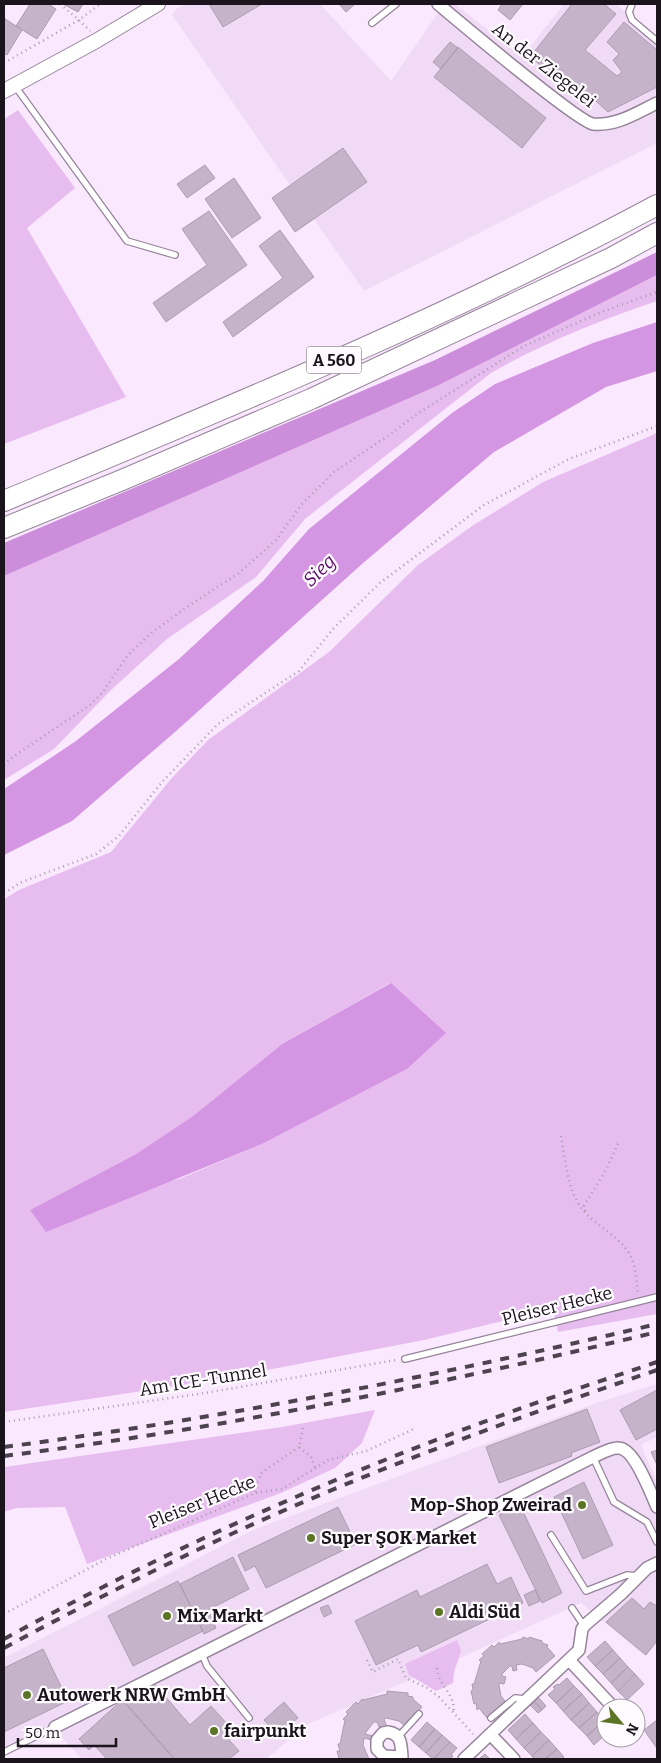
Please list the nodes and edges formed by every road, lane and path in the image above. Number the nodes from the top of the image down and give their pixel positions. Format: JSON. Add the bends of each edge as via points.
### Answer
{"nodes":[{"id":1,"x":60,"y":4,"type":"edge"},
{"id":2,"x":100,"y":4,"type":"edge"},
{"id":3,"x":158,"y":4,"type":"edge"},
{"id":4,"x":396,"y":4,"type":"edge"},
{"id":5,"x":632,"y":4,"type":"edge"},
{"id":6,"x":443,"y":5,"type":"edge"},
{"id":7,"x":79,"y":20,"type":"junction"},
{"id":8,"x":372,"y":22,"type":"dead end"},
{"id":9,"x":657,"y":40,"type":"edge"},
{"id":10,"x":4,"y":62,"type":"edge"},
{"id":11,"x":9,"y":88,"type":"edge"},
{"id":12,"x":657,"y":103,"type":"edge"},
{"id":13,"x":657,"y":205,"type":"edge"},
{"id":14,"x":657,"y":234,"type":"edge"},
{"id":15,"x":657,"y":241,"type":"edge"},
{"id":16,"x":175,"y":255,"type":"dead end"},
{"id":17,"x":611,"y":258,"type":"junction"},
{"id":18,"x":657,"y":292,"type":"edge"},
{"id":19,"x":657,"y":426,"type":"edge"},
{"id":20,"x":4,"y":501,"type":"edge"},
{"id":21,"x":4,"y":528,"type":"edge"},
{"id":22,"x":4,"y":765,"type":"edge"},
{"id":23,"x":4,"y":893,"type":"edge"},
{"id":24,"x":561,"y":1136,"type":"dead end"},
{"id":25,"x":619,"y":1141,"type":"dead end"},
{"id":26,"x":585,"y":1212,"type":"junction"},
{"id":27,"x":657,"y":1297,"type":"edge"},
{"id":28,"x":640,"y":1302,"type":"junction"},
{"id":29,"x":405,"y":1359,"type":"joint"},
{"id":30,"x":4,"y":1422,"type":"edge"},
{"id":31,"x":303,"y":1428,"type":"dead end"},
{"id":32,"x":416,"y":1428,"type":"dead end"},
{"id":33,"x":299,"y":1447,"type":"junction"},
{"id":34,"x":593,"y":1457,"type":"junction"},
{"id":35,"x":315,"y":1468,"type":"junction"},
{"id":36,"x":255,"y":1493,"type":"junction"},
{"id":37,"x":657,"y":1507,"type":"edge"},
{"id":38,"x":552,"y":1535,"type":"dead end"},
{"id":39,"x":657,"y":1542,"type":"edge"},
{"id":40,"x":657,"y":1563,"type":"edge"},
{"id":41,"x":640,"y":1576,"type":"junction"},
{"id":42,"x":572,"y":1608,"type":"dead end"},
{"id":43,"x":4,"y":1614,"type":"edge"},
{"id":44,"x":585,"y":1625,"type":"junction"},
{"id":45,"x":202,"y":1654,"type":"junction"},
{"id":46,"x":367,"y":1660,"type":"dead end"},
{"id":47,"x":569,"y":1660,"type":"junction"},
{"id":48,"x":437,"y":1668,"type":"dead end"},
{"id":49,"x":605,"y":1698,"type":"edge"},
{"id":50,"x":528,"y":1699,"type":"junction"},
{"id":51,"x":453,"y":1713,"type":"junction"},
{"id":52,"x":419,"y":1714,"type":"dead end"},
{"id":53,"x":249,"y":1718,"type":"dead end"},
{"id":54,"x":491,"y":1718,"type":"dead end"},
{"id":55,"x":55,"y":1727,"type":"joint"},
{"id":56,"x":398,"y":1737,"type":"junction"},
{"id":57,"x":485,"y":1738,"type":"junction"},
{"id":58,"x":4,"y":1752,"type":"edge"},
{"id":59,"x":403,"y":1758,"type":"edge"},
{"id":60,"x":464,"y":1759,"type":"edge"},
{"id":61,"x":514,"y":1759,"type":"edge"}],
"edges":[{"from":1,"to":7,"type":"path"},
{"from":2,"to":7,"type":"path"},
{"from":3,"to":11,"type":"street"},
{"from":4,"to":8,"type":"lane"},
{"from":5,"to":9,"type":"lane","via":[[629,12],[632,20]]},
{"from":6,"to":12,"type":"street","name":"An der Ziegelei","via":[[590,124],[615,123]]},
{"from":7,"to":10,"type":"path"},
{"from":11,"to":16,"type":"lane","via":[[127,241]]},
{"from":13,"to":20,"type":"highway","number":"A 560","via":[[454,307]]},
{"from":14,"to":17,"type":"highway","number":"A 560"},
{"from":15,"to":17,"type":"highway"},
{"from":17,"to":21,"type":"highway","number":"A 560","via":[[311,399]]},
{"from":18,"to":22,"type":"path","via":[[524,346],[334,472],[302,504],[276,540],[239,573],[150,634],[128,655],[90,705]]},
{"from":19,"to":23,"type":"path","via":[[569,459],[484,505],[380,584],[333,629],[300,671],[218,724],[162,782],[119,836],[96,854],[22,882]]},
{"from":24,"to":26,"type":"path","via":[[569,1178]]},
{"from":25,"to":26,"type":"path","via":[[584,1206]]},
{"from":26,"to":28,"type":"path","via":[[623,1244],[630,1254]]},
{"from":27,"to":28,"type":"lane","name":"Pleiser Hecke"},
{"from":28,"to":29,"type":"lane","name":"Pleiser Hecke"},
{"from":29,"to":30,"type":"path","name":"Am ICE-Tunnel","via":[[205,1393]]},
{"from":31,"to":33,"type":"path"},
{"from":32,"to":35,"type":"path","name":"Pleiser Hecke","via":[[366,1451],[328,1460]]},
{"from":33,"to":35,"type":"path","via":[[311,1457]]},
{"from":33,"to":36,"type":"path","via":[[262,1473]]},
{"from":34,"to":37,"type":"street","via":[[613,1449],[625,1450],[640,1470]]},
{"from":34,"to":39,"type":"lane","via":[[614,1502],[647,1522]]},
{"from":34,"to":45,"type":"street"},
{"from":35,"to":36,"type":"path","name":"Pleiser Hecke","via":[[282,1489]]},
{"from":36,"to":43,"type":"path","name":"Pleiser Hecke","via":[[106,1559]]},
{"from":38,"to":41,"type":"lane","via":[[586,1591],[626,1575]]},
{"from":40,"to":41,"type":"street"},
{"from":41,"to":44,"type":"street"},
{"from":42,"to":44,"type":"lane"},
{"from":44,"to":47,"type":"street","via":[[579,1650]]},
{"from":45,"to":53,"type":"lane","via":[[207,1666]]},
{"from":45,"to":55,"type":"street"},
{"from":46,"to":51,"type":"path","via":[[373,1672],[398,1660],[406,1678],[427,1688]]},
{"from":47,"to":49,"type":"street"},
{"from":47,"to":50,"type":"street"},
{"from":48,"to":51,"type":"path","via":[[439,1679],[452,1697]]},
{"from":50,"to":54,"type":"lane","via":[[515,1698]]},
{"from":50,"to":57,"type":"street"},
{"from":51,"to":57,"type":"path"},
{"from":52,"to":56,"type":"lane"},
{"from":55,"to":58,"type":"lane"},
{"from":56,"to":59,"type":"street"},
{"from":56,"to":59,"type":"street","via":[[383,1733],[376,1745],[384,1756]]},
{"from":57,"to":60,"type":"street"},
{"from":57,"to":61,"type":"street"}]}
